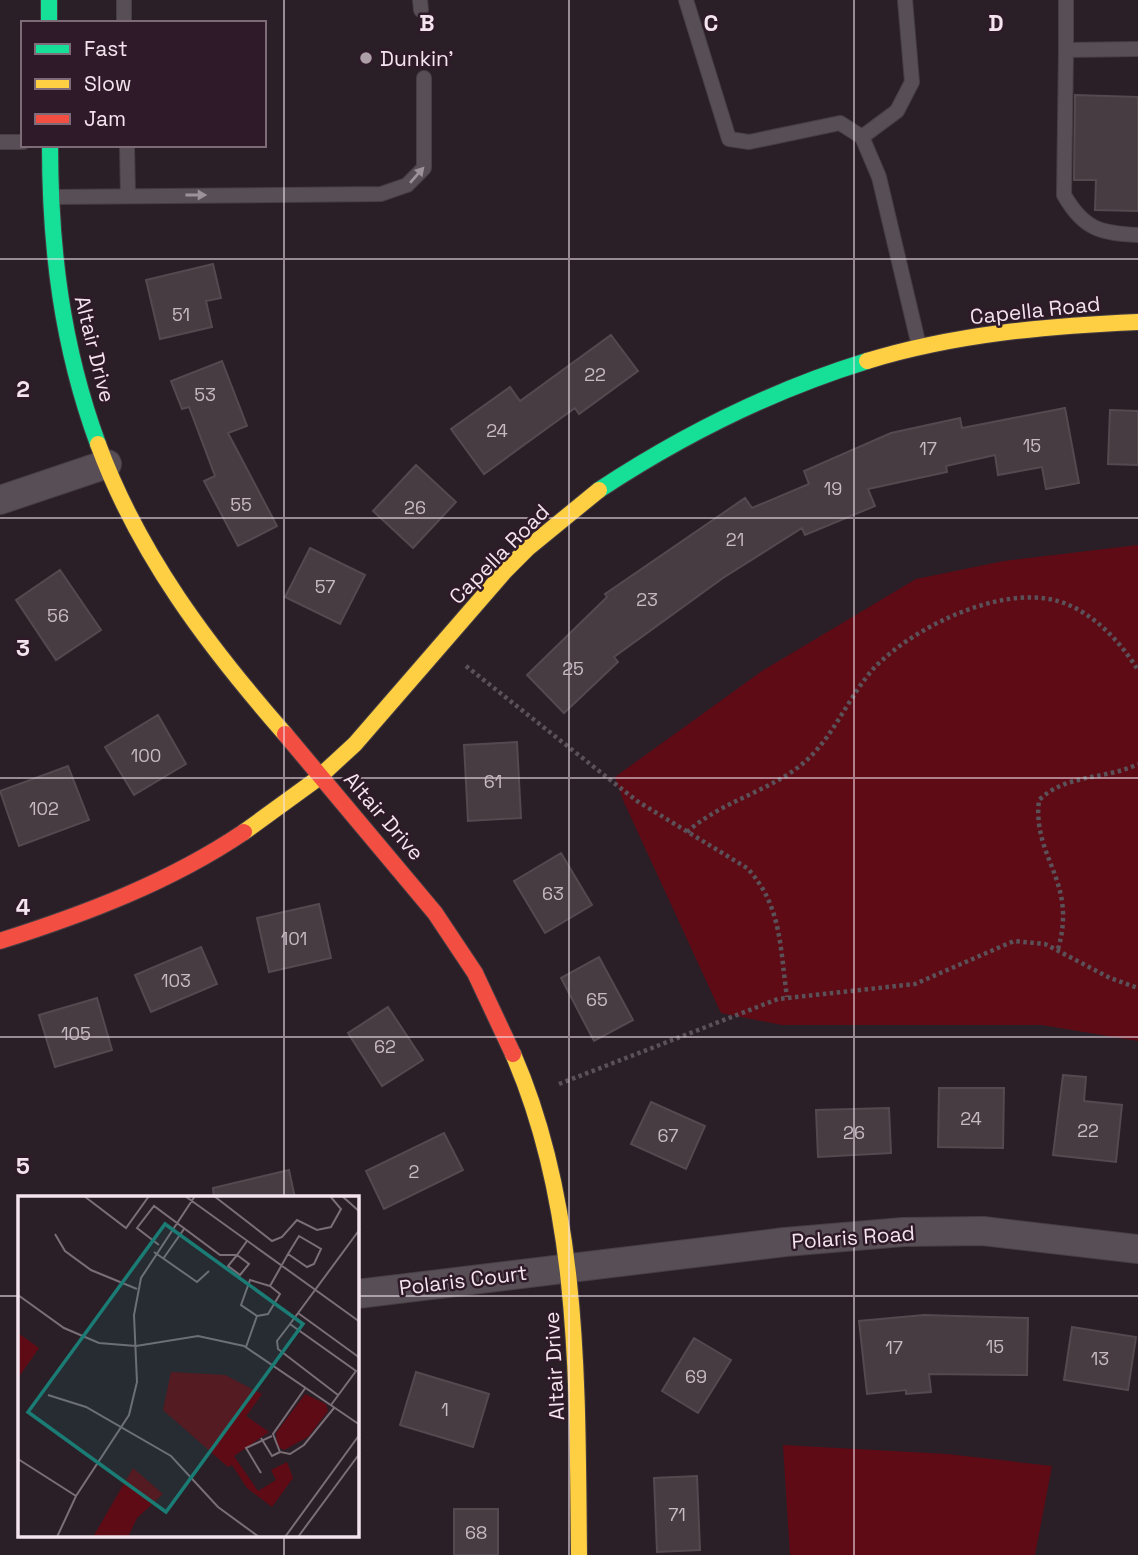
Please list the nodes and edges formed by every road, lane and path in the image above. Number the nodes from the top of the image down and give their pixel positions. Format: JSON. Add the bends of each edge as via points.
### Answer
{"nodes":[{"id":1,"x":49,"y":0,"type":"edge"},
{"id":2,"x":124,"y":0,"type":"edge"},
{"id":3,"x":686,"y":0,"type":"edge"},
{"id":4,"x":905,"y":0,"type":"edge"},
{"id":5,"x":1066,"y":0,"type":"edge"},
{"id":6,"x":49,"y":21,"type":"edge"},
{"id":7,"x":124,"y":21,"type":"edge"},
{"id":8,"x":1138,"y":49,"type":"edge"},
{"id":9,"x":1066,"y":50,"type":"junction"},
{"id":10,"x":424,"y":78,"type":"dead end"},
{"id":11,"x":862,"y":137,"type":"junction"},
{"id":12,"x":0,"y":142,"type":"edge"},
{"id":13,"x":21,"y":142,"type":"edge"},
{"id":14,"x":50,"y":147,"type":"edge"},
{"id":15,"x":127,"y":147,"type":"edge"},
{"id":16,"x":128,"y":196,"type":"junction"},
{"id":17,"x":50,"y":197,"type":"junction"},
{"id":18,"x":1138,"y":235,"type":"edge"},
{"id":19,"x":1138,"y":322,"type":"edge"},
{"id":20,"x":919,"y":347,"type":"junction"},
{"id":21,"x":107,"y":464,"type":"junction"},
{"id":22,"x":0,"y":500,"type":"edge"},
{"id":23,"x":441,"y":646,"type":"junction"},
{"id":24,"x":1138,"y":670,"type":"edge"},
{"id":25,"x":1138,"y":764,"type":"edge"},
{"id":26,"x":320,"y":774,"type":"junction"},
{"id":27,"x":687,"y":832,"type":"junction"},
{"id":28,"x":0,"y":941,"type":"edge"},
{"id":29,"x":1058,"y":949,"type":"junction"},
{"id":30,"x":1138,"y":988,"type":"edge"},
{"id":31,"x":787,"y":998,"type":"junction"},
{"id":32,"x":529,"y":1096,"type":"junction"},
{"id":33,"x":1138,"y":1249,"type":"edge"},
{"id":34,"x":569,"y":1267,"type":"junction"},
{"id":35,"x":359,"y":1294,"type":"edge"},
{"id":36,"x":579,"y":1555,"type":"edge"}],
"edges":[{"from":1,"to":6,"type":"street"},
{"from":2,"to":7,"type":"lane"},
{"from":3,"to":11,"type":"lane","via":[[729,139],[749,142],[839,123]]},
{"from":4,"to":11,"type":"lane","via":[[912,82],[897,111]]},
{"from":5,"to":9,"type":"lane"},
{"from":8,"to":9,"type":"lane"},
{"from":9,"to":18,"type":"lane","via":[[1065,195],[1089,226],[1106,234]]},
{"from":16,"to":10,"type":"lane","one_way":true,"via":[[382,194],[398,190],[424,167]]},
{"from":11,"to":20,"type":"lane","via":[[879,177]]},
{"from":12,"to":13,"type":"lane"},
{"from":14,"to":17,"type":"street","name":"Altair Drive"},
{"from":15,"to":16,"type":"lane"},
{"from":16,"to":17,"type":"lane"},
{"from":17,"to":21,"type":"street","name":"Altair Drive","via":[[63,322]]},
{"from":19,"to":20,"type":"street","name":"Capella Road","via":[[1038,327]]},
{"from":20,"to":23,"type":"street","name":"Capella Road","via":[[782,390],[677,440],[528,548]]},
{"from":21,"to":22,"type":"street"},
{"from":21,"to":26,"type":"street","name":"Altair Drive","via":[[140,536],[190,618]]},
{"from":23,"to":26,"type":"street","name":"Capella Road","via":[[355,744]]},
{"from":23,"to":27,"type":"path","via":[[637,801]]},
{"from":24,"to":27,"type":"path","via":[[1097,620],[1057,601],[1014,599],[949,617],[915,634],[873,669],[808,759],[706,815]]},
{"from":25,"to":29,"type":"path","via":[[1070,781],[1039,800],[1039,832],[1064,908]]},
{"from":26,"to":28,"type":"street","name":"Capella Road","via":[[277,810],[155,884],[79,916]]},
{"from":26,"to":32,"type":"street","name":"Altair Drive","via":[[449,932],[491,1002]]},
{"from":27,"to":31,"type":"path","via":[[747,868],[768,894]]},
{"from":29,"to":30,"type":"path"},
{"from":29,"to":31,"type":"path","via":[[1031,940],[1014,941],[915,984]]},
{"from":31,"to":32,"type":"path"},
{"from":32,"to":34,"type":"street","name":"Altair Drive","via":[[555,1178]]},
{"from":33,"to":34,"type":"street","name":"Polaris Road","via":[[945,1230],[823,1238]]},
{"from":34,"to":35,"type":"street","name":"Polaris Court"},
{"from":34,"to":36,"type":"street","name":"Altair Drive","via":[[577,1346]]}]}
